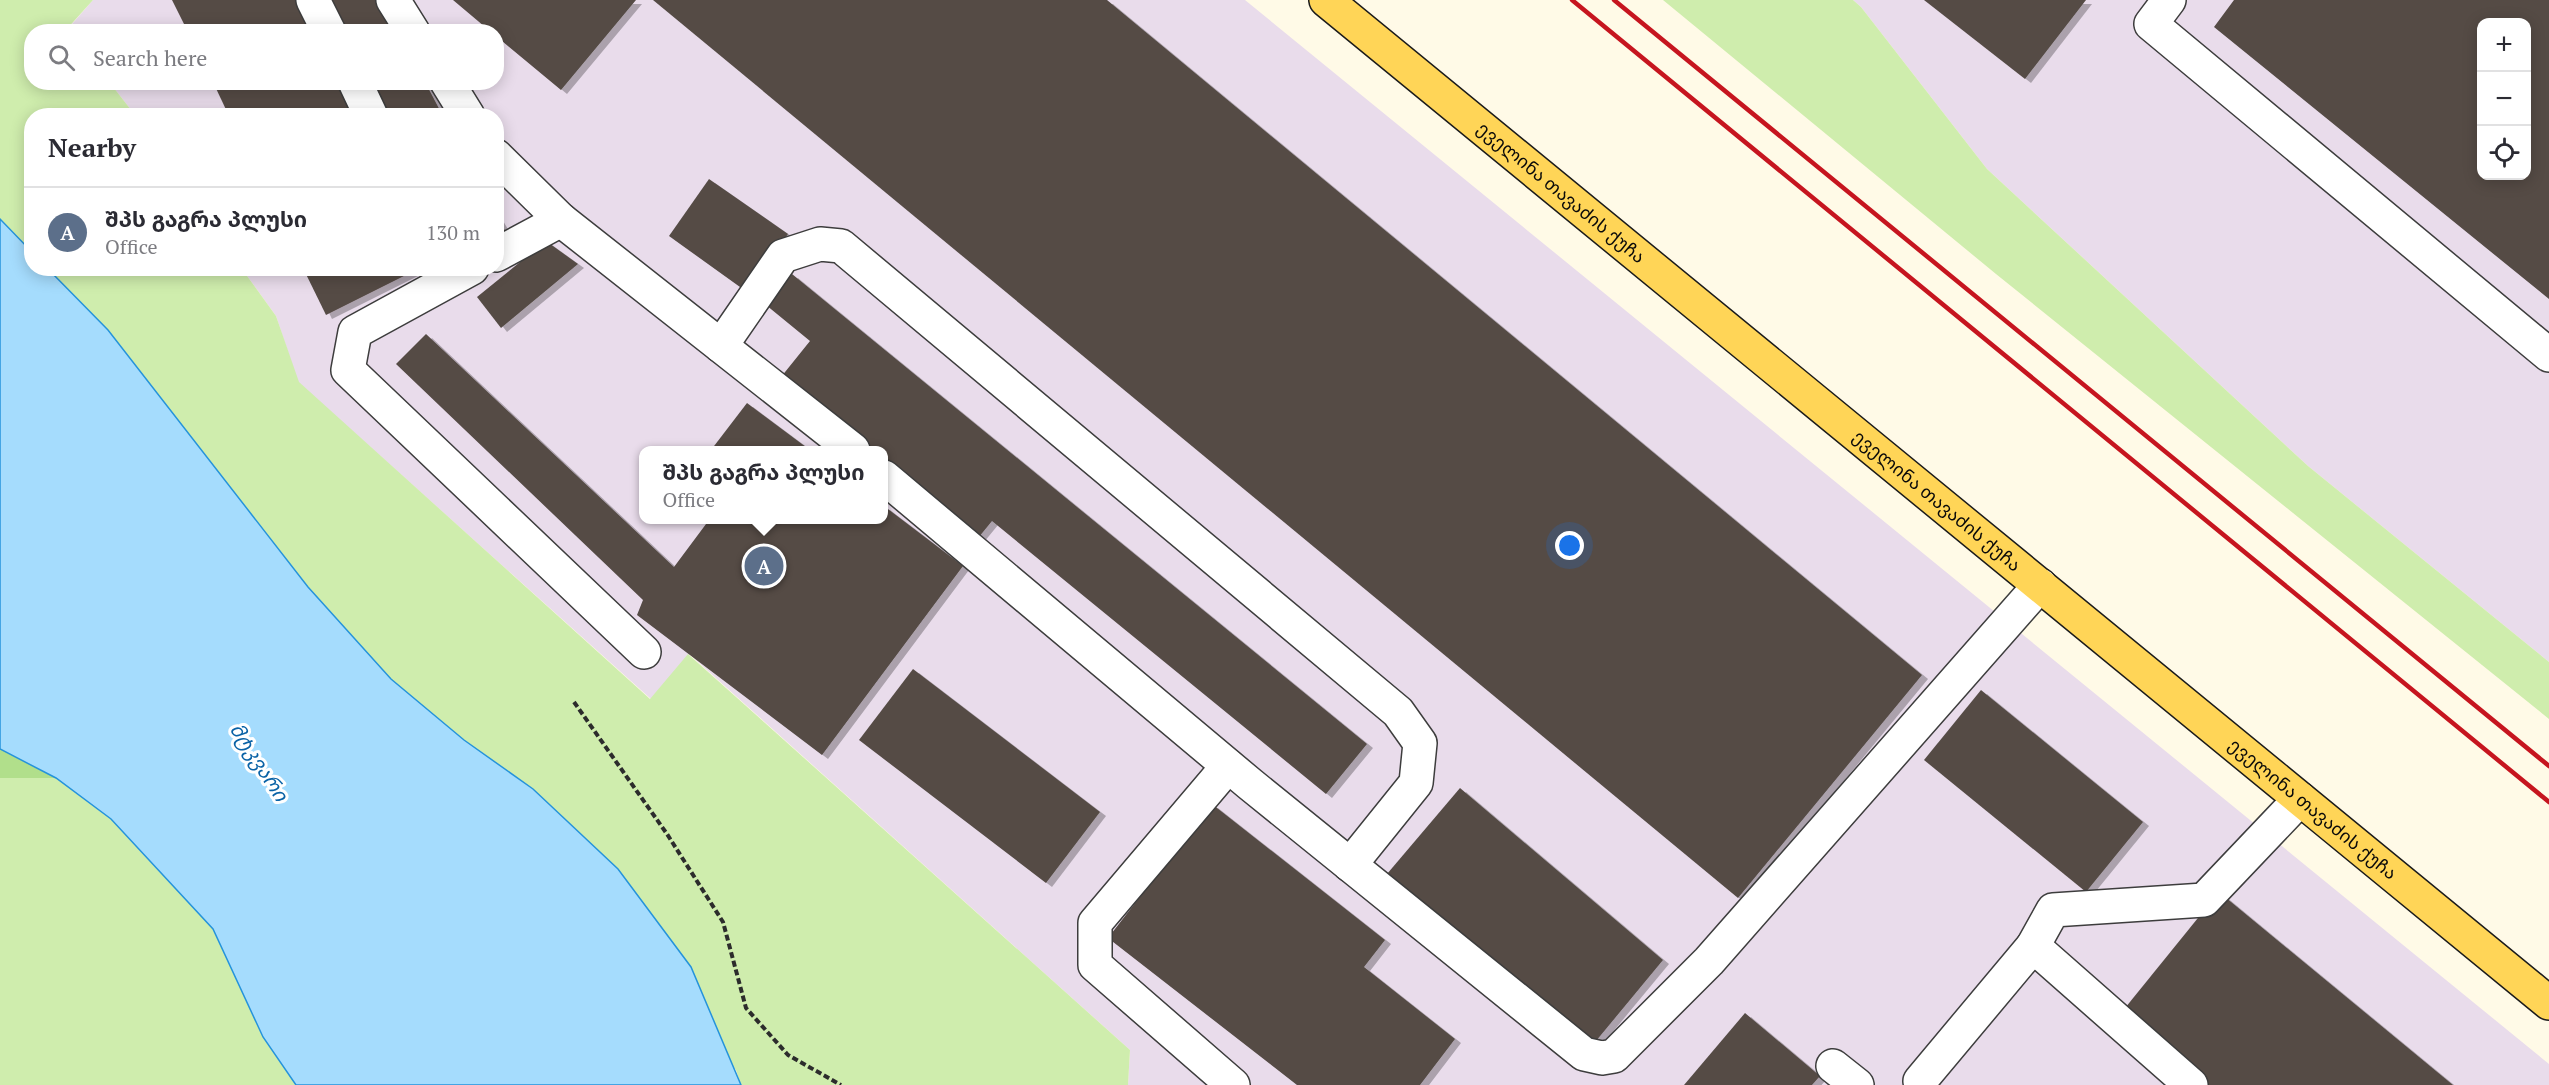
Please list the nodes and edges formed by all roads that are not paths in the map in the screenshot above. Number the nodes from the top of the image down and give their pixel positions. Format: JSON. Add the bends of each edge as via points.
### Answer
{"nodes":[{"id":1,"x":313,"y":0,"type":"edge"},
{"id":2,"x":393,"y":0,"type":"edge"},
{"id":3,"x":1326,"y":0,"type":"edge"},
{"id":4,"x":2169,"y":0,"type":"edge"},
{"id":5,"x":325,"y":24,"type":"edge"},
{"id":6,"x":408,"y":24,"type":"edge"},
{"id":7,"x":359,"y":90,"type":"edge"},
{"id":8,"x":452,"y":90,"type":"edge"},
{"id":9,"x":367,"y":108,"type":"edge"},
{"id":10,"x":463,"y":108,"type":"edge"},
{"id":11,"x":504,"y":164,"type":"edge"},
{"id":12,"x":561,"y":220,"type":"junction"},
{"id":13,"x":504,"y":251,"type":"edge"},
{"id":14,"x":457,"y":276,"type":"edge"},
{"id":15,"x":721,"y":346,"type":"junction"},
{"id":16,"x":2549,"y":355,"type":"edge"},
{"id":17,"x":848,"y":446,"type":"edge"},
{"id":18,"x":888,"y":480,"type":"edge"},
{"id":19,"x":2040,"y":585,"type":"junction"},
{"id":20,"x":644,"y":652,"type":"dead end"},
{"id":21,"x":1228,"y":766,"type":"junction"},
{"id":22,"x":2300,"y":799,"type":"junction"},
{"id":23,"x":1350,"y":865,"type":"junction"},
{"id":24,"x":2033,"y":946,"type":"junction"},
{"id":25,"x":2549,"y":1003,"type":"edge"},
{"id":26,"x":1920,"y":1081,"type":"dead end"},
{"id":27,"x":1233,"y":1085,"type":"edge"},
{"id":28,"x":2191,"y":1085,"type":"edge"}],
"edges":[{"from":1,"to":5,"type":"lane"},
{"from":2,"to":6,"type":"lane"},
{"from":3,"to":19,"type":"main road","name":"ეველინა თავაძის ქუჩა"},
{"from":4,"to":16,"type":"lane","via":[[2151,24]]},
{"from":7,"to":9,"type":"lane"},
{"from":8,"to":10,"type":"lane"},
{"from":11,"to":12,"type":"lane"},
{"from":12,"to":13,"type":"lane"},
{"from":12,"to":15,"type":"lane"},
{"from":14,"to":20,"type":"lane","via":[[355,332],[348,370]]},
{"from":15,"to":17,"type":"lane"},
{"from":15,"to":23,"type":"lane","via":[[783,256],[820,244],[841,246],[1398,712],[1420,743],[1416,783]]},
{"from":18,"to":21,"type":"lane"},
{"from":19,"to":22,"type":"main road","name":"ეველინა თავაძის ქუჩა"},
{"from":19,"to":23,"type":"lane","via":[[1709,961],[1614,1056],[1584,1054]]},
{"from":21,"to":23,"type":"lane"},
{"from":21,"to":27,"type":"lane","via":[[1095,922],[1095,965]]},
{"from":22,"to":24,"type":"lane","via":[[2204,900],[2054,910]]},
{"from":22,"to":25,"type":"main road","name":"ეველინა თავაძის ქუჩა"},
{"from":24,"to":26,"type":"lane"},
{"from":24,"to":28,"type":"lane"}]}
